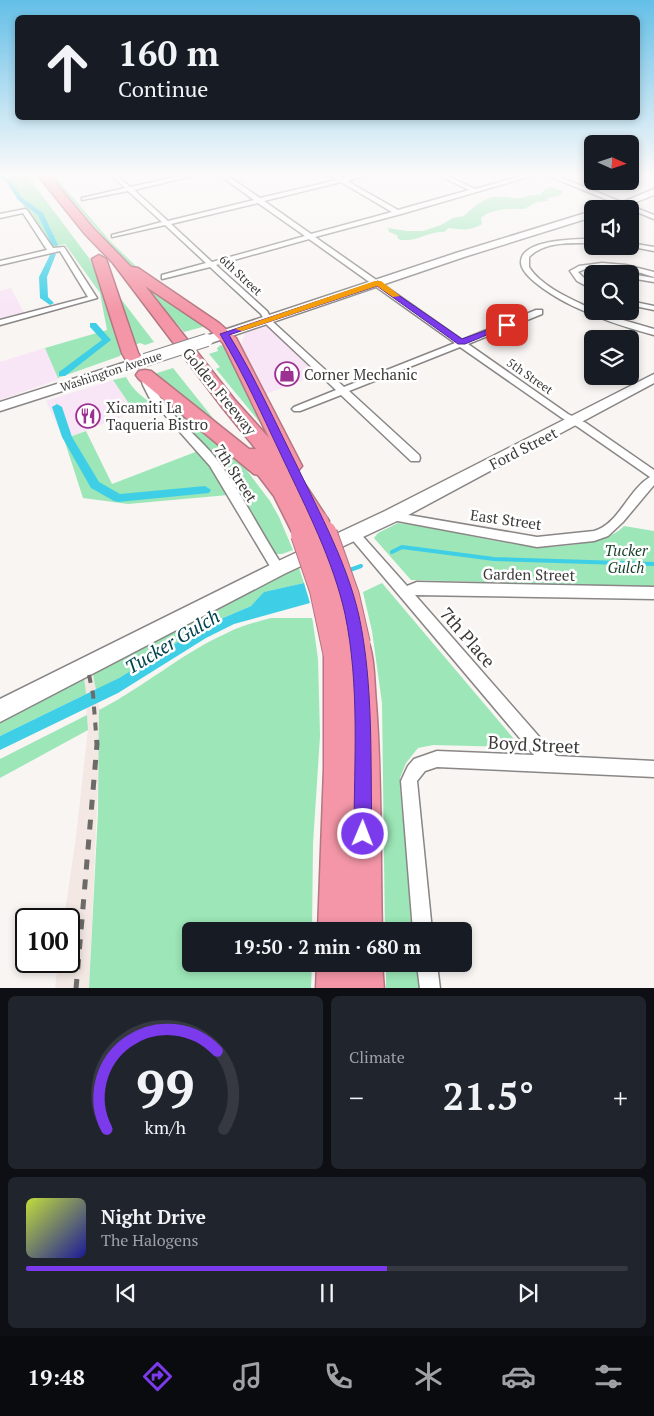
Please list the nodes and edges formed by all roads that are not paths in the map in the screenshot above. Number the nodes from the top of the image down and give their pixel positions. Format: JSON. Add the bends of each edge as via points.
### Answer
{"nodes":[{"id":1,"x":31,"y":220,"type":"edge"},
{"id":2,"x":68,"y":220,"type":"edge"},
{"id":3,"x":80,"y":220,"type":"edge"},
{"id":4,"x":163,"y":220,"type":"edge"},
{"id":5,"x":178,"y":220,"type":"edge"},
{"id":6,"x":288,"y":220,"type":"edge"},
{"id":7,"x":373,"y":220,"type":"edge"},
{"id":8,"x":573,"y":220,"type":"edge"},
{"id":9,"x":166,"y":223,"type":"junction"},
{"id":10,"x":114,"y":236,"type":"dead end"},
{"id":11,"x":312,"y":237,"type":"junction"},
{"id":12,"x":584,"y":241,"type":"edge"},
{"id":13,"x":639,"y":246,"type":"edge"},
{"id":14,"x":654,"y":249,"type":"edge"},
{"id":15,"x":51,"y":250,"type":"junction"},
{"id":16,"x":98,"y":259,"type":"junction"},
{"id":17,"x":118,"y":260,"type":"junction"},
{"id":18,"x":0,"y":263,"type":"edge"},
{"id":19,"x":211,"y":264,"type":"junction"},
{"id":20,"x":584,"y":267,"type":"edge"},
{"id":21,"x":639,"y":270,"type":"edge"},
{"id":22,"x":654,"y":275,"type":"edge"},
{"id":23,"x":165,"y":277,"type":"dead end"},
{"id":24,"x":639,"y":278,"type":"edge"},
{"id":25,"x":654,"y":280,"type":"edge"},
{"id":26,"x":584,"y":282,"type":"edge"},
{"id":27,"x":378,"y":283,"type":"junction"},
{"id":28,"x":639,"y":305,"type":"edge"},
{"id":29,"x":654,"y":308,"type":"edge"},
{"id":30,"x":539,"y":312,"type":"dead end"},
{"id":31,"x":267,"y":320,"type":"junction"},
{"id":32,"x":0,"y":323,"type":"edge"},
{"id":33,"x":628,"y":324,"type":"junction"},
{"id":34,"x":654,"y":328,"type":"edge"},
{"id":35,"x":654,"y":332,"type":"edge"},
{"id":36,"x":216,"y":337,"type":"junction"},
{"id":37,"x":462,"y":342,"type":"junction"},
{"id":38,"x":142,"y":366,"type":"junction"},
{"id":39,"x":654,"y":378,"type":"edge"},
{"id":40,"x":344,"y":391,"type":"junction"},
{"id":41,"x":0,"y":407,"type":"edge"},
{"id":42,"x":297,"y":409,"type":"dead end"},
{"id":43,"x":574,"y":421,"type":"junction"},
{"id":44,"x":415,"y":458,"type":"dead end"},
{"id":45,"x":654,"y":475,"type":"edge"},
{"id":46,"x":270,"y":476,"type":"junction"},
{"id":47,"x":654,"y":480,"type":"edge"},
{"id":48,"x":392,"y":516,"type":"junction"},
{"id":49,"x":309,"y":523,"type":"junction"},
{"id":50,"x":354,"y":534,"type":"junction"},
{"id":51,"x":278,"y":569,"type":"junction"},
{"id":52,"x":654,"y":593,"type":"edge"},
{"id":53,"x":405,"y":594,"type":"junction"},
{"id":54,"x":347,"y":650,"type":"junction"},
{"id":55,"x":0,"y":712,"type":"edge"},
{"id":56,"x":553,"y":765,"type":"junction"},
{"id":57,"x":654,"y":769,"type":"edge"},
{"id":58,"x":336,"y":922,"type":"edge"},
{"id":59,"x":364,"y":922,"type":"edge"},
{"id":60,"x":422,"y":922,"type":"edge"},
{"id":61,"x":336,"y":972,"type":"edge"},
{"id":62,"x":364,"y":972,"type":"edge"},
{"id":63,"x":428,"y":972,"type":"edge"},
{"id":64,"x":335,"y":988,"type":"edge"},
{"id":65,"x":364,"y":988,"type":"edge"},
{"id":66,"x":430,"y":988,"type":"edge"}],
"edges":[{"from":1,"to":15,"type":"street"},
{"from":2,"to":16,"type":"highway","name":"Golden Freeway"},
{"from":3,"to":17,"type":"highway","name":"Golden Freeway"},
{"from":4,"to":9,"type":"street","name":"6th Street"},
{"from":5,"to":9,"type":"street"},
{"from":6,"to":11,"type":"street","name":"5th Street"},
{"from":7,"to":11,"type":"street"},
{"from":8,"to":27,"type":"street","name":"Washington Avenue"},
{"from":9,"to":10,"type":"street"},
{"from":9,"to":19,"type":"street","name":"6th Street"},
{"from":11,"to":19,"type":"street"},
{"from":11,"to":27,"type":"street","name":"5th Street"},
{"from":12,"to":33,"type":"street","via":[[544,246],[530,252],[524,263],[527,271],[564,299]]},
{"from":13,"to":14,"type":"street"},
{"from":15,"to":18,"type":"street"},
{"from":15,"to":32,"type":"street","via":[[62,248],[93,298]]},
{"from":16,"to":38,"type":"highway","via":[[130,353]]},
{"from":16,"to":46,"type":"highway","name":"Golden Freeway"},
{"from":17,"to":36,"type":"highway"},
{"from":17,"to":49,"type":"highway","name":"Golden Freeway","via":[[287,474]]},
{"from":19,"to":23,"type":"street"},
{"from":19,"to":31,"type":"street","name":"6th Street","via":[[264,313]]},
{"from":20,"to":26,"type":"street","via":[[574,271]]},
{"from":21,"to":22,"type":"street"},
{"from":24,"to":25,"type":"street"},
{"from":27,"to":31,"type":"street","name":"Washington Avenue"},
{"from":27,"to":37,"type":"street","name":"5th Street"},
{"from":28,"to":29,"type":"street"},
{"from":30,"to":37,"type":"street"},
{"from":31,"to":36,"type":"street","name":"Washington Avenue"},
{"from":31,"to":40,"type":"street","name":"6th Street"},
{"from":33,"to":34,"type":"street"},
{"from":33,"to":35,"type":"street"},
{"from":36,"to":38,"type":"street","name":"Washington Avenue","bridge":true},
{"from":36,"to":49,"type":"highway","via":[[242,364]]},
{"from":37,"to":40,"type":"street"},
{"from":37,"to":43,"type":"street","name":"5th Street"},
{"from":38,"to":41,"type":"street","name":"Washington Avenue"},
{"from":38,"to":46,"type":"highway"},
{"from":38,"to":51,"type":"street","name":"7th Street","via":[[146,385],[154,398],[203,449]]},
{"from":39,"to":43,"type":"street","name":"Ford Street"},
{"from":40,"to":42,"type":"street"},
{"from":40,"to":44,"type":"street","name":"6th Street"},
{"from":43,"to":45,"type":"street","name":"5th Street"},
{"from":43,"to":48,"type":"street","name":"Ford Street"},
{"from":46,"to":49,"type":"highway","name":"Golden Freeway"},
{"from":47,"to":48,"type":"street","name":"East Street","via":[[634,498],[619,519],[604,533],[594,536],[537,542]]},
{"from":48,"to":50,"type":"street","name":"Ford Street"},
{"from":49,"to":54,"type":"highway","name":"Golden Freeway","bridge":true,"via":[[326,595]]},
{"from":50,"to":51,"type":"street","name":"Ford Street"},
{"from":50,"to":53,"type":"street","name":"7th Place"},
{"from":51,"to":55,"type":"street","name":"Ford Street"},
{"from":52,"to":53,"type":"street","name":"Garden Street","via":[[416,588]]},
{"from":53,"to":56,"type":"street","name":"7th Place"},
{"from":54,"to":58,"type":"highway","name":"Golden Freeway","via":[[339,768]]},
{"from":54,"to":59,"type":"highway","name":"Golden Freeway","via":[[363,723]]},
{"from":56,"to":57,"type":"street","name":"Boyd Street"},
{"from":56,"to":60,"type":"street","name":"Boyd Street","via":[[437,758],[414,768],[409,781]]},
{"from":61,"to":64,"type":"highway"},
{"from":62,"to":65,"type":"highway"},
{"from":63,"to":66,"type":"street"}]}
